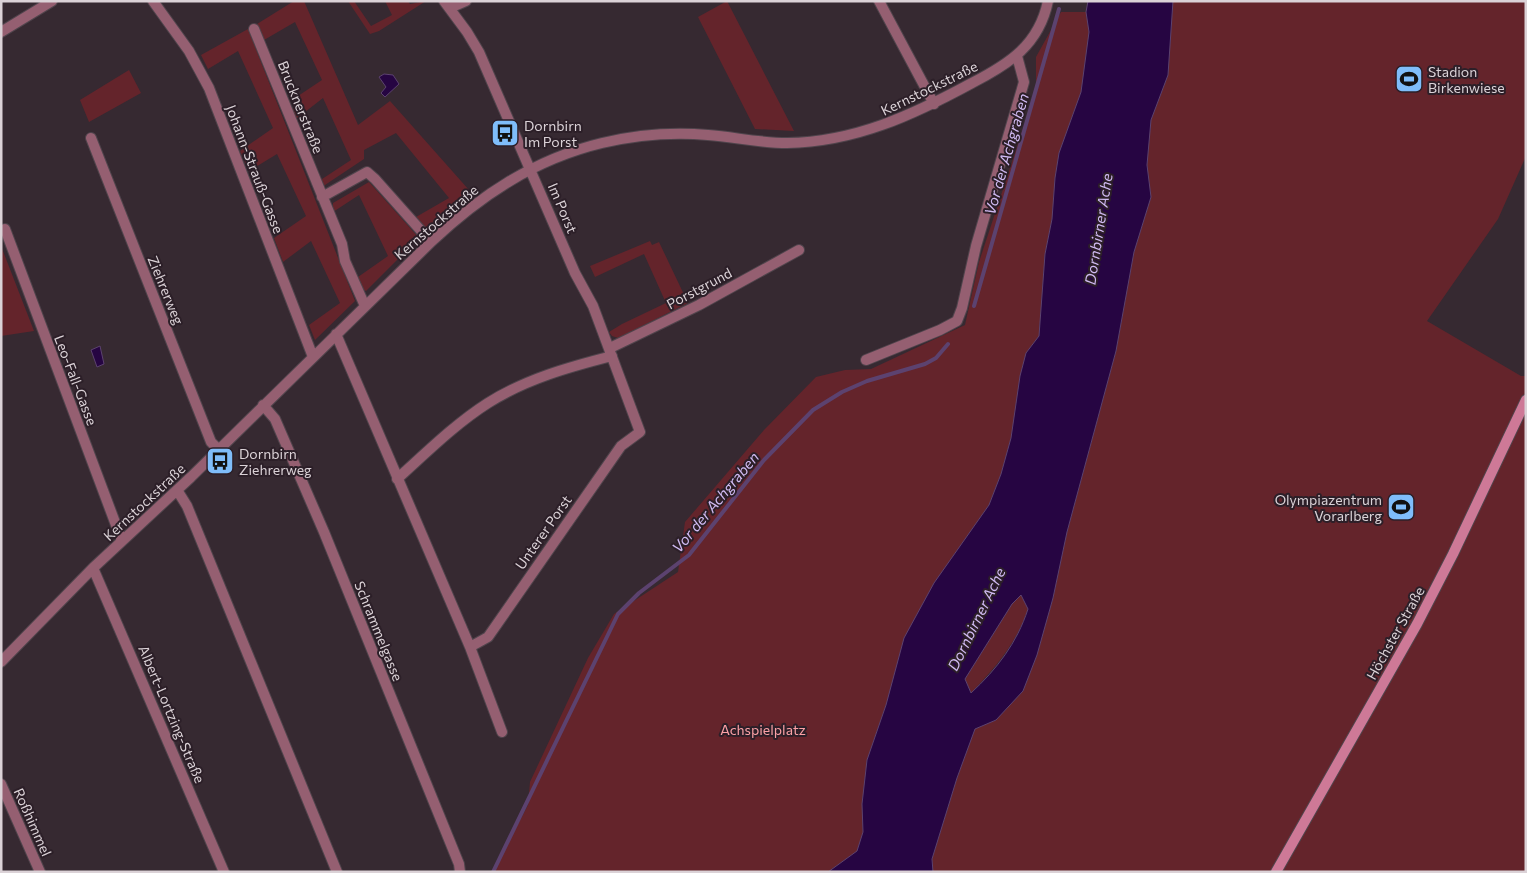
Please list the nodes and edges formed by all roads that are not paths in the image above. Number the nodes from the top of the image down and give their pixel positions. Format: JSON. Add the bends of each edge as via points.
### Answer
{"nodes":[{"id":1,"x":52,"y":1,"type":"edge"},
{"id":2,"x":153,"y":1,"type":"edge"},
{"id":3,"x":466,"y":1,"type":"edge"},
{"id":4,"x":880,"y":1,"type":"edge"},
{"id":5,"x":1048,"y":1,"type":"edge"},
{"id":6,"x":447,"y":5,"type":"edge"},
{"id":7,"x":254,"y":29,"type":"dead end"},
{"id":8,"x":1,"y":32,"type":"edge"},
{"id":9,"x":1016,"y":56,"type":"junction"},
{"id":10,"x":934,"y":104,"type":"junction"},
{"id":11,"x":91,"y":138,"type":"dead end"},
{"id":12,"x":531,"y":168,"type":"junction"},
{"id":13,"x":322,"y":197,"type":"junction"},
{"id":14,"x":5,"y":229,"type":"dead end"},
{"id":15,"x":431,"y":242,"type":"junction"},
{"id":16,"x":799,"y":250,"type":"dead end"},
{"id":17,"x":365,"y":306,"type":"junction"},
{"id":18,"x":336,"y":334,"type":"junction"},
{"id":19,"x":611,"y":352,"type":"junction"},
{"id":20,"x":313,"y":357,"type":"junction"},
{"id":21,"x":866,"y":360,"type":"dead end"},
{"id":22,"x":1526,"y":400,"type":"edge"},
{"id":23,"x":263,"y":405,"type":"junction"},
{"id":24,"x":640,"y":432,"type":"joint"},
{"id":25,"x":220,"y":450,"type":"junction"},
{"id":26,"x":397,"y":479,"type":"junction"},
{"id":27,"x":177,"y":490,"type":"junction"},
{"id":28,"x":122,"y":541,"type":"junction"},
{"id":29,"x":93,"y":568,"type":"junction"},
{"id":30,"x":470,"y":648,"type":"junction"},
{"id":31,"x":1,"y":662,"type":"edge"},
{"id":32,"x":502,"y":732,"type":"dead end"},
{"id":33,"x":1,"y":784,"type":"edge"},
{"id":34,"x":40,"y":872,"type":"edge"},
{"id":35,"x":224,"y":872,"type":"edge"},
{"id":36,"x":337,"y":872,"type":"edge"},
{"id":37,"x":460,"y":872,"type":"edge"},
{"id":38,"x":1276,"y":872,"type":"edge"}],
"edges":[{"from":1,"to":8,"type":"street"},
{"from":2,"to":20,"type":"street","name":"Johann-Strauß-Gasse","via":[[189,51],[209,88]]},
{"from":3,"to":6,"type":"street"},
{"from":4,"to":10,"type":"street"},
{"from":5,"to":9,"type":"street","name":"Kernstockstraße","via":[[1040,28]]},
{"from":6,"to":12,"type":"street","name":"Im Porst","via":[[479,52]]},
{"from":7,"to":13,"type":"street","name":"Brucknerstraße"},
{"from":9,"to":10,"type":"street","name":"Kernstockstraße"},
{"from":9,"to":21,"type":"street","via":[[1024,82],[957,321]]},
{"from":10,"to":12,"type":"street","name":"Kernstockstraße","via":[[870,130],[813,142],[654,135],[602,143]]},
{"from":11,"to":25,"type":"street","name":"Ziehrerweg","via":[[212,442]]},
{"from":12,"to":15,"type":"street","name":"Kernstockstraße","via":[[475,203]]},
{"from":12,"to":19,"type":"street","name":"Im Porst"},
{"from":13,"to":15,"type":"street","via":[[367,172]]},
{"from":13,"to":17,"type":"street","name":"Brucknerstraße"},
{"from":14,"to":28,"type":"street","name":"Leo-Fall-Gasse"},
{"from":15,"to":17,"type":"street","name":"Kernstockstraße"},
{"from":16,"to":19,"type":"street","name":"Porstgrund"},
{"from":17,"to":18,"type":"street","name":"Kernstockstraße"},
{"from":18,"to":20,"type":"street","name":"Kernstockstraße"},
{"from":18,"to":26,"type":"street"},
{"from":19,"to":24,"type":"street","name":"Im Porst"},
{"from":19,"to":26,"type":"street","via":[[527,382],[499,396],[466,419]]},
{"from":20,"to":23,"type":"street","name":"Kernstockstraße"},
{"from":22,"to":38,"type":"main road","name":"Höchster Straße","via":[[1454,554]]},
{"from":23,"to":25,"type":"street","name":"Kernstockstraße"},
{"from":23,"to":37,"type":"street","name":"Schrammelgasse","via":[[275,419],[324,532]]},
{"from":24,"to":30,"type":"street","name":"Unterer Porst","via":[[621,446],[488,637]]},
{"from":25,"to":27,"type":"street","name":"Kernstockstraße"},
{"from":26,"to":30,"type":"street"},
{"from":27,"to":28,"type":"street","name":"Kernstockstraße"},
{"from":27,"to":36,"type":"street","via":[[187,506]]},
{"from":28,"to":29,"type":"street","name":"Kernstockstraße"},
{"from":29,"to":31,"type":"street","name":"Kernstockstraße"},
{"from":29,"to":35,"type":"street","name":"Albert-Lortzing-Straße"},
{"from":30,"to":32,"type":"street"},
{"from":33,"to":34,"type":"street","name":"Roßhimmel"}]}
